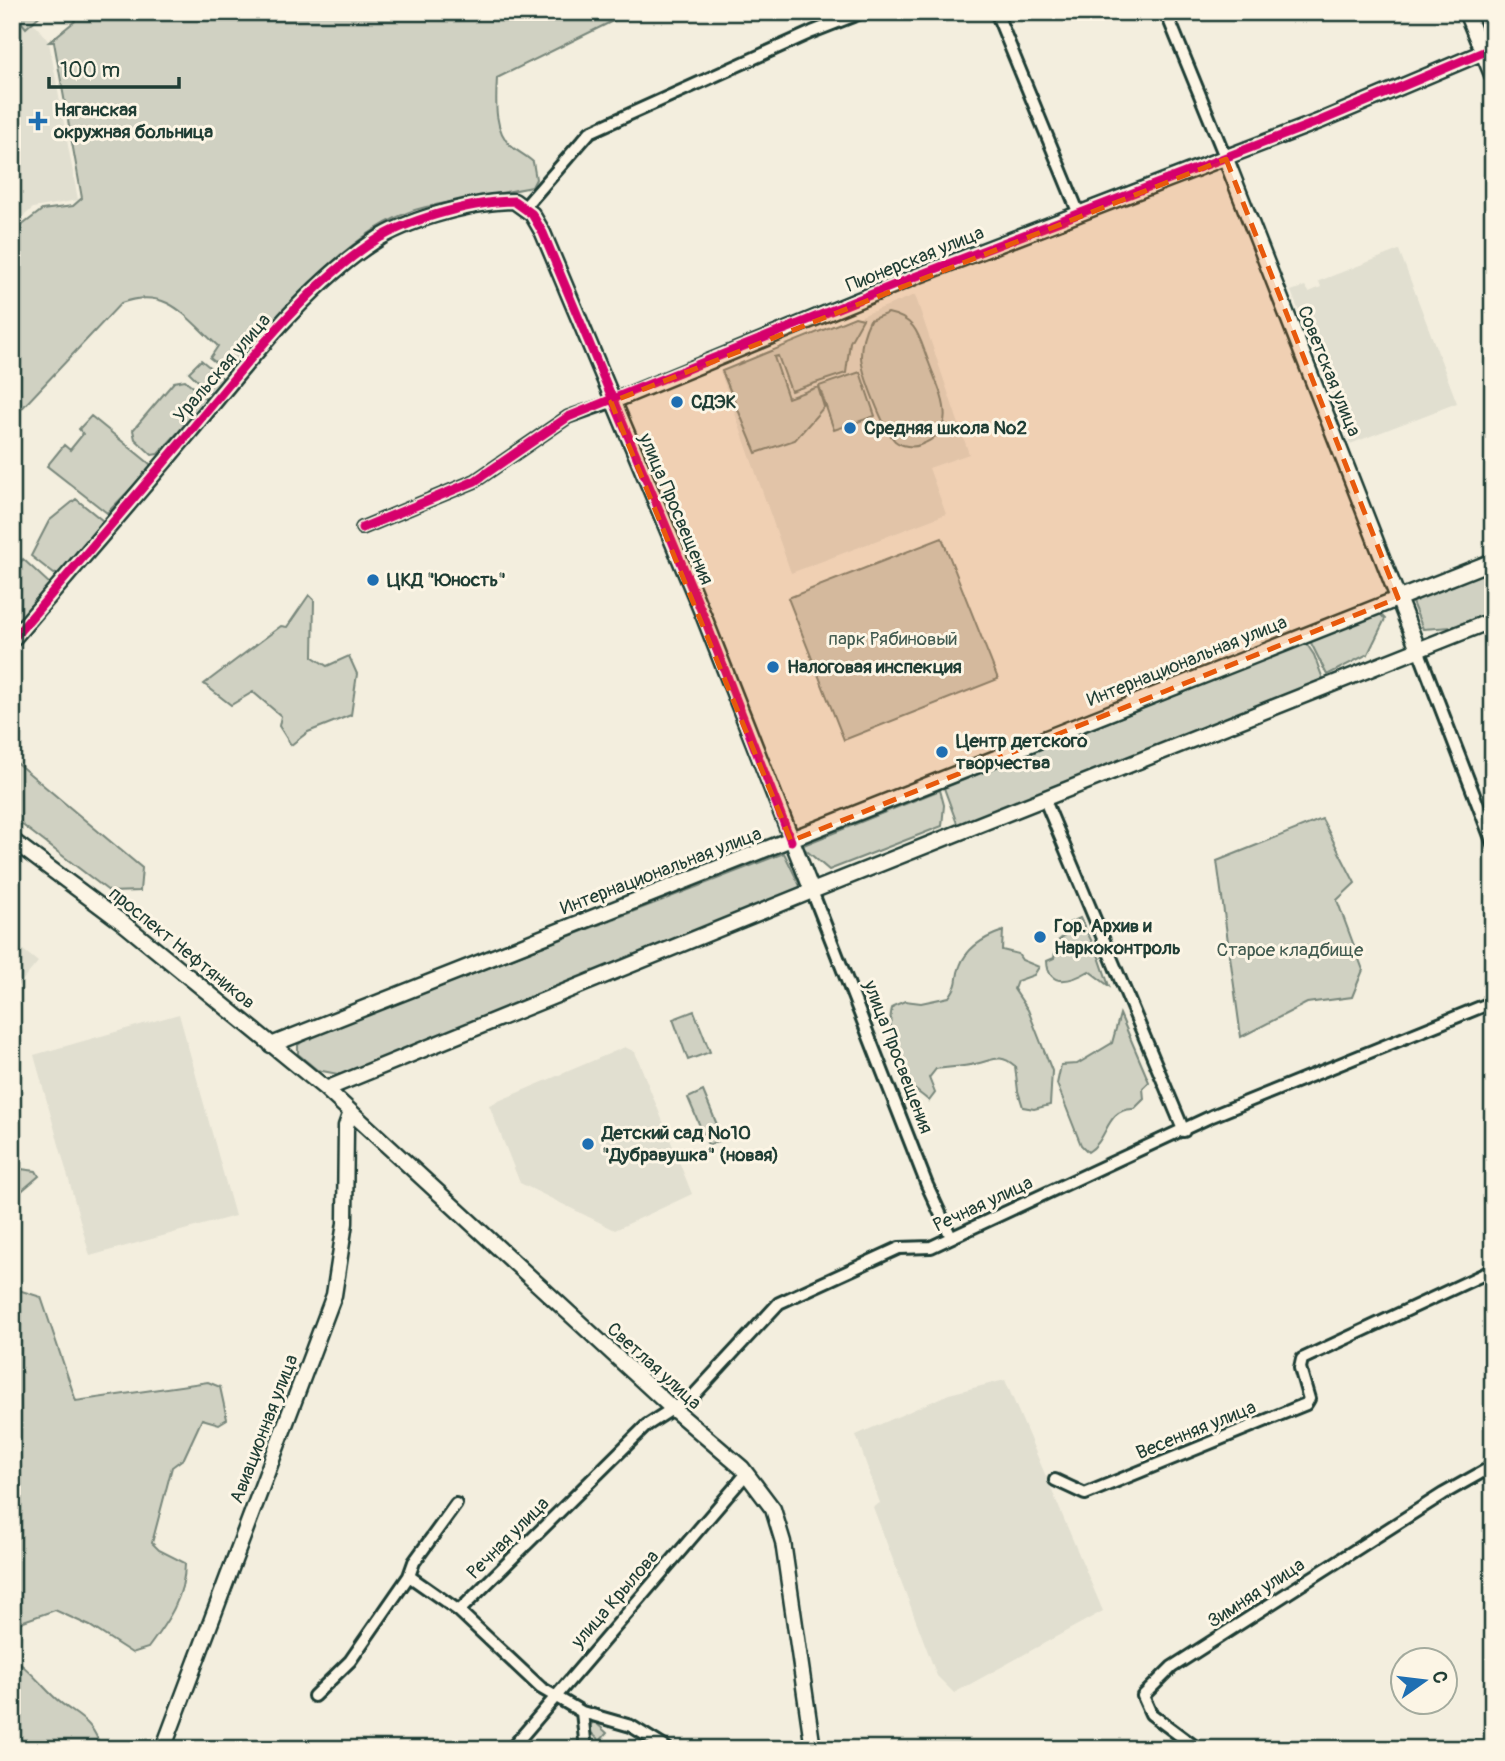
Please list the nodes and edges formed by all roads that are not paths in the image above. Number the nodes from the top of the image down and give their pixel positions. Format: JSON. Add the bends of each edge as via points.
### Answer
{"nodes":[{"id":1,"x":863,"y":12,"type":"edge"},
{"id":2,"x":996,"y":12,"type":"edge"},
{"id":3,"x":1166,"y":12,"type":"edge"},
{"id":4,"x":1466,"y":12,"type":"edge"},
{"id":5,"x":1489,"y":61,"type":"edge"},
{"id":6,"x":1226,"y":159,"type":"junction"},
{"id":7,"x":519,"y":205,"type":"junction"},
{"id":8,"x":1079,"y":214,"type":"junction"},
{"id":9,"x":611,"y":402,"type":"junction"},
{"id":10,"x":362,"y":528,"type":"dead end"},
{"id":11,"x":1493,"y":561,"type":"edge"},
{"id":12,"x":1398,"y":598,"type":"junction"},
{"id":13,"x":1493,"y":620,"type":"edge"},
{"id":14,"x":12,"y":640,"type":"edge"},
{"id":15,"x":1418,"y":649,"type":"junction"},
{"id":16,"x":1044,"y":798,"type":"junction"},
{"id":17,"x":12,"y":840,"type":"edge"},
{"id":18,"x":791,"y":841,"type":"junction"},
{"id":19,"x":1493,"y":844,"type":"edge"},
{"id":20,"x":812,"y":891,"type":"junction"},
{"id":21,"x":1493,"y":1002,"type":"edge"},
{"id":22,"x":271,"y":1045,"type":"junction"},
{"id":23,"x":326,"y":1090,"type":"junction"},
{"id":24,"x":351,"y":1112,"type":"junction"},
{"id":25,"x":1184,"y":1131,"type":"junction"},
{"id":26,"x":951,"y":1237,"type":"junction"},
{"id":27,"x":1493,"y":1270,"type":"edge"},
{"id":28,"x":671,"y":1408,"type":"junction"},
{"id":29,"x":1493,"y":1466,"type":"edge"},
{"id":30,"x":747,"y":1473,"type":"junction"},
{"id":31,"x":1055,"y":1480,"type":"dead end"},
{"id":32,"x":456,"y":1504,"type":"dead end"},
{"id":33,"x":409,"y":1576,"type":"junction"},
{"id":34,"x":459,"y":1611,"type":"junction"},
{"id":35,"x":314,"y":1696,"type":"dead end"},
{"id":36,"x":554,"y":1696,"type":"junction"},
{"id":37,"x":582,"y":1712,"type":"junction"},
{"id":38,"x":163,"y":1749,"type":"edge"},
{"id":39,"x":510,"y":1749,"type":"edge"},
{"id":40,"x":586,"y":1749,"type":"edge"},
{"id":41,"x":668,"y":1749,"type":"edge"},
{"id":42,"x":813,"y":1749,"type":"edge"},
{"id":43,"x":1198,"y":1749,"type":"edge"}],
"edges":[{"from":1,"to":7,"type":"street","via":[[590,132]]},
{"from":2,"to":8,"type":"street"},
{"from":3,"to":6,"type":"street"},
{"from":4,"to":5,"type":"street"},
{"from":5,"to":6,"type":"street","name":"Пионерская улица"},
{"from":6,"to":8,"type":"street","name":"Пионерская улица"},
{"from":6,"to":12,"type":"street","name":"Советская улица"},
{"from":7,"to":9,"type":"street","name":"улица Просвещения","via":[[532,214],[543,233]]},
{"from":7,"to":14,"type":"street","name":"Уральская улица","via":[[490,204],[412,223],[349,260],[280,328]]},
{"from":8,"to":9,"type":"street","name":"Пионерская улица"},
{"from":9,"to":10,"type":"street","name":"Пионерская улица","via":[[568,417],[475,481]]},
{"from":9,"to":18,"type":"street","name":"улица Просвещения","via":[[708,628]]},
{"from":11,"to":12,"type":"street","name":"Интернациональная улица"},
{"from":12,"to":15,"type":"street","name":"Советская улица"},
{"from":12,"to":18,"type":"street","name":"Интернациональная улица"},
{"from":13,"to":15,"type":"street"},
{"from":15,"to":16,"type":"street"},
{"from":15,"to":19,"type":"street"},
{"from":16,"to":20,"type":"street"},
{"from":16,"to":25,"type":"street"},
{"from":17,"to":22,"type":"street","name":"проспект Нефтяников","via":[[123,923]]},
{"from":18,"to":20,"type":"street","name":"улица Просвещения"},
{"from":18,"to":22,"type":"street","name":"Интернациональная улица"},
{"from":20,"to":23,"type":"street"},
{"from":20,"to":26,"type":"street","name":"улица Просвещения"},
{"from":21,"to":25,"type":"street","name":"Речная улица"},
{"from":22,"to":23,"type":"street","name":"проспект Нефтяников"},
{"from":23,"to":24,"type":"street","name":"Светлая улица"},
{"from":24,"to":28,"type":"street","name":"Светлая улица"},
{"from":24,"to":38,"type":"street","name":"Авиационная улица","via":[[346,1125],[345,1223],[334,1295]]},
{"from":25,"to":26,"type":"street","name":"Речная улица"},
{"from":26,"to":28,"type":"street","name":"Речная улица","via":[[931,1247],[899,1248],[785,1299],[694,1395]]},
{"from":27,"to":31,"type":"street","name":"Весенняя улица","via":[[1302,1359],[1306,1404],[1085,1494]]},
{"from":28,"to":30,"type":"street","name":"Светлая улица"},
{"from":28,"to":34,"type":"street","name":"Речная улица","via":[[647,1425]]},
{"from":29,"to":43,"type":"street","name":"Зимняя улица","via":[[1172,1667],[1143,1696],[1151,1714]]},
{"from":30,"to":36,"type":"street","name":"улица Крылова"},
{"from":30,"to":42,"type":"street","name":"Светлая улица","via":[[772,1509],[783,1542]]},
{"from":32,"to":33,"type":"street"},
{"from":33,"to":34,"type":"street"},
{"from":33,"to":35,"type":"street","via":[[350,1661]]},
{"from":34,"to":36,"type":"street"},
{"from":36,"to":37,"type":"street"},
{"from":36,"to":39,"type":"street","name":"улица Крылова"},
{"from":37,"to":40,"type":"street"},
{"from":37,"to":41,"type":"street","via":[[631,1726]]}]}
